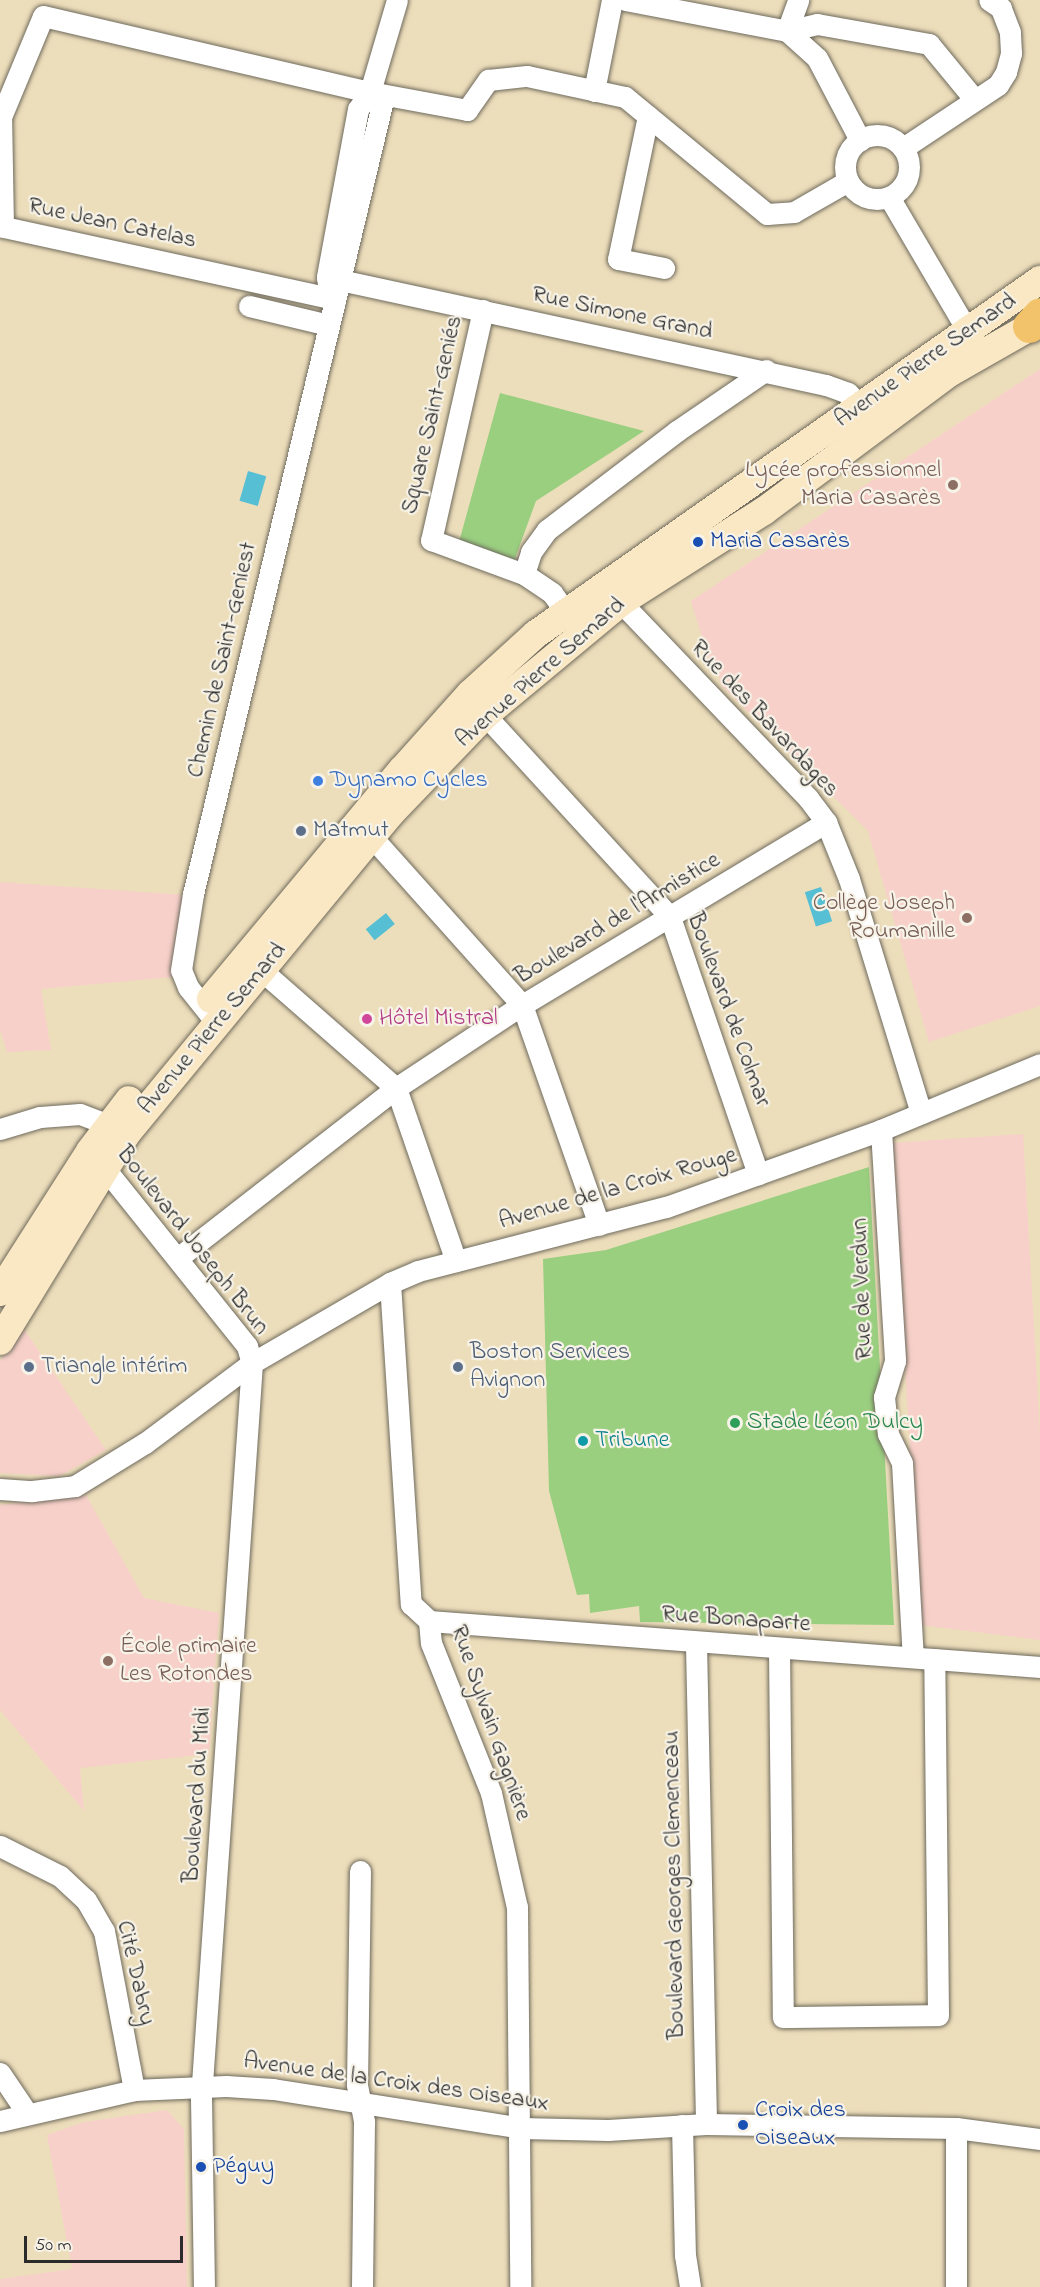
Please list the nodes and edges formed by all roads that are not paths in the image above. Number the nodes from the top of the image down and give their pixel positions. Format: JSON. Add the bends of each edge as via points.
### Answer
{"nodes":[{"id":1,"x":397,"y":0,"type":"edge"},
{"id":2,"x":612,"y":0,"type":"edge"},
{"id":3,"x":625,"y":0,"type":"edge"},
{"id":4,"x":798,"y":0,"type":"edge"},
{"id":5,"x":989,"y":0,"type":"edge"},
{"id":6,"x":788,"y":31,"type":"junction"},
{"id":7,"x":594,"y":91,"type":"junction"},
{"id":8,"x":377,"y":94,"type":"junction"},
{"id":9,"x":975,"y":100,"type":"junction"},
{"id":10,"x":648,"y":116,"type":"junction"},
{"id":11,"x":860,"y":140,"type":"junction"},
{"id":12,"x":903,"y":148,"type":"junction"},
{"id":13,"x":848,"y":181,"type":"junction"},
{"id":14,"x":889,"y":197,"type":"junction"},
{"id":15,"x":664,"y":268,"type":"dead end"},
{"id":16,"x":340,"y":280,"type":"junction"},
{"id":17,"x":1040,"y":280,"type":"edge"},
{"id":18,"x":332,"y":300,"type":"junction"},
{"id":19,"x":249,"y":306,"type":"dead end"},
{"id":20,"x":483,"y":310,"type":"junction"},
{"id":21,"x":1036,"y":321,"type":"edge"},
{"id":22,"x":329,"y":325,"type":"junction"},
{"id":23,"x":974,"y":342,"type":"junction"},
{"id":24,"x":766,"y":370,"type":"junction"},
{"id":25,"x":873,"y":413,"type":"junction"},
{"id":26,"x":525,"y":574,"type":"junction"},
{"id":27,"x":612,"y":593,"type":"junction"},
{"id":28,"x":565,"y":611,"type":"junction"},
{"id":29,"x":485,"y":715,"type":"junction"},
{"id":30,"x":826,"y":822,"type":"junction"},
{"id":31,"x":365,"y":829,"type":"junction"},
{"id":32,"x":670,"y":916,"type":"junction"},
{"id":33,"x":254,"y":964,"type":"junction"},
{"id":34,"x":522,"y":1005,"type":"junction"},
{"id":35,"x":210,"y":1015,"type":"junction"},
{"id":36,"x":1040,"y":1064,"type":"edge"},
{"id":37,"x":396,"y":1088,"type":"junction"},
{"id":38,"x":921,"y":1113,"type":"junction"},
{"id":39,"x":0,"y":1129,"type":"edge"},
{"id":40,"x":119,"y":1129,"type":"junction"},
{"id":41,"x":881,"y":1130,"type":"junction"},
{"id":42,"x":98,"y":1160,"type":"junction"},
{"id":43,"x":758,"y":1174,"type":"junction"},
{"id":44,"x":599,"y":1225,"type":"junction"},
{"id":45,"x":179,"y":1257,"type":"junction"},
{"id":46,"x":456,"y":1261,"type":"junction"},
{"id":47,"x":390,"y":1283,"type":"junction"},
{"id":48,"x":0,"y":1292,"type":"edge"},
{"id":49,"x":0,"y":1341,"type":"edge"},
{"id":50,"x":252,"y":1363,"type":"junction"},
{"id":51,"x":0,"y":1488,"type":"edge"},
{"id":52,"x":429,"y":1621,"type":"junction"},
{"id":53,"x":696,"y":1644,"type":"junction"},
{"id":54,"x":779,"y":1650,"type":"junction"},
{"id":55,"x":923,"y":1658,"type":"junction"},
{"id":56,"x":1040,"y":1667,"type":"edge"},
{"id":57,"x":0,"y":1846,"type":"edge"},
{"id":58,"x":360,"y":1871,"type":"dead end"},
{"id":59,"x":0,"y":2073,"type":"edge"},
{"id":60,"x":202,"y":2087,"type":"junction"},
{"id":61,"x":134,"y":2090,"type":"junction"},
{"id":62,"x":361,"y":2105,"type":"junction"},
{"id":63,"x":27,"y":2113,"type":"junction"},
{"id":64,"x":0,"y":2121,"type":"edge"},
{"id":65,"x":706,"y":2124,"type":"junction"},
{"id":66,"x":682,"y":2125,"type":"junction"},
{"id":67,"x":521,"y":2128,"type":"junction"},
{"id":68,"x":956,"y":2128,"type":"junction"},
{"id":69,"x":1040,"y":2139,"type":"edge"},
{"id":70,"x":204,"y":2287,"type":"edge"},
{"id":71,"x":362,"y":2287,"type":"edge"},
{"id":72,"x":520,"y":2287,"type":"edge"},
{"id":73,"x":690,"y":2287,"type":"edge"},
{"id":74,"x":956,"y":2287,"type":"edge"}],
"edges":[{"from":1,"to":8,"type":"street","name":"Chemin de Saint-Geniest"},
{"from":2,"to":7,"type":"street"},
{"from":3,"to":6,"type":"street"},
{"from":4,"to":6,"type":"street"},
{"from":5,"to":9,"type":"street","via":[[1001,8],[1010,32],[1011,53],[998,85]]},
{"from":6,"to":9,"type":"street","via":[[817,24],[929,44]]},
{"from":6,"to":11,"type":"street","via":[[817,58]]},
{"from":7,"to":8,"type":"street","via":[[527,76],[508,76],[488,80],[467,110]]},
{"from":7,"to":10,"type":"street","via":[[625,97]]},
{"from":8,"to":16,"type":"street","name":"Chemin de Saint-Geniest"},
{"from":8,"to":18,"type":"street","name":"Chemin de Saint-Geniest","via":[[358,109],[327,277]]},
{"from":8,"to":18,"type":"street","name":"Rue Jean Catelas","via":[[43,16],[1,117],[3,226]]},
{"from":9,"to":12,"type":"street"},
{"from":10,"to":13,"type":"street","via":[[767,214],[794,212]]},
{"from":10,"to":15,"type":"street","via":[[618,259]]},
{"from":11,"to":12,"type":"street","via":[[886,136]]},
{"from":11,"to":13,"type":"street","via":[[846,160]]},
{"from":12,"to":14,"type":"street","via":[[908,176]]},
{"from":13,"to":14,"type":"street","via":[[861,195]]},
{"from":14,"to":23,"type":"street"},
{"from":16,"to":18,"type":"street","name":"Chemin de Saint-Geniest"},
{"from":16,"to":20,"type":"street","name":"Rue Simone Grand"},
{"from":17,"to":23,"type":"main road","name":"Avenue Pierre Semard"},
{"from":18,"to":22,"type":"street","name":"Chemin de Saint-Geniest"},
{"from":19,"to":22,"type":"street"},
{"from":20,"to":24,"type":"street","name":"Rue Simone Grand"},
{"from":20,"to":26,"type":"street","name":"Square Saint-Geniés","via":[[431,540]]},
{"from":21,"to":23,"type":"main road","name":"Avenue Pierre Semard"},
{"from":22,"to":35,"type":"street","name":"Chemin de Saint-Geniest","via":[[193,894],[181,970]]},
{"from":23,"to":25,"type":"main road","name":"Avenue Pierre Semard"},
{"from":24,"to":25,"type":"street","name":"Rue Simone Grand","via":[[840,389]]},
{"from":24,"to":26,"type":"street","via":[[677,430],[547,530],[531,552]]},
{"from":25,"to":27,"type":"main road","name":"Avenue Pierre Semard","via":[[764,511]]},
{"from":26,"to":28,"type":"street","name":"Square Saint-Geniés","via":[[552,593]]},
{"from":27,"to":28,"type":"main road","name":"Avenue Pierre Semard"},
{"from":27,"to":29,"type":"main road","name":"Avenue Pierre Semard"},
{"from":27,"to":30,"type":"street","name":"Rue des Bavardages","via":[[808,798]]},
{"from":28,"to":31,"type":"main road","name":"Avenue Pierre Semard","via":[[470,694]]},
{"from":29,"to":31,"type":"main road","name":"Avenue Pierre Semard"},
{"from":29,"to":32,"type":"street","name":"Boulevard de Colmar"},
{"from":30,"to":32,"type":"street","name":"Boulevard de l'Armistice"},
{"from":30,"to":38,"type":"street","name":"Rue des Bavardages","via":[[849,879]]},
{"from":31,"to":33,"type":"main road","name":"Avenue Pierre Semard"},
{"from":31,"to":34,"type":"street"},
{"from":32,"to":34,"type":"street","name":"Boulevard de l'Armistice"},
{"from":32,"to":43,"type":"street","name":"Boulevard de Colmar"},
{"from":33,"to":35,"type":"main road","name":"Avenue Pierre Semard"},
{"from":33,"to":37,"type":"street"},
{"from":34,"to":37,"type":"street","name":"Boulevard de l'Armistice"},
{"from":34,"to":44,"type":"street"},
{"from":35,"to":40,"type":"main road","name":"Avenue Pierre Semard"},
{"from":36,"to":38,"type":"street","name":"Avenue de la Croix Rouge"},
{"from":37,"to":45,"type":"street","name":"Boulevard de l'Armistice"},
{"from":37,"to":46,"type":"street"},
{"from":38,"to":41,"type":"street","name":"Avenue de la Croix Rouge"},
{"from":39,"to":40,"type":"street","via":[[40,1117],[80,1114]]},
{"from":40,"to":42,"type":"main road","name":"Avenue Pierre Semard"},
{"from":41,"to":43,"type":"street","name":"Avenue de la Croix Rouge"},
{"from":41,"to":55,"type":"street","name":"Rue de Verdun","via":[[895,1361],[884,1397],[888,1434],[902,1463]]},
{"from":42,"to":45,"type":"street","name":"Boulevard Joseph Brun"},
{"from":42,"to":48,"type":"main road","name":"Avenue Pierre Semard"},
{"from":42,"to":49,"type":"main road","name":"Avenue Pierre Semard"},
{"from":43,"to":44,"type":"street","name":"Avenue de la Croix Rouge","via":[[666,1207]]},
{"from":44,"to":46,"type":"street","name":"Avenue de la Croix Rouge"},
{"from":45,"to":50,"type":"street","name":"Boulevard Joseph Brun","via":[[247,1346]]},
{"from":46,"to":47,"type":"street","name":"Avenue de la Croix Rouge"},
{"from":47,"to":50,"type":"street","name":"Avenue de la Croix Rouge"},
{"from":47,"to":52,"type":"street","via":[[411,1604]]},
{"from":50,"to":51,"type":"street","name":"Avenue de la Croix Rouge","via":[[145,1443],[75,1486],[32,1491]]},
{"from":50,"to":60,"type":"street","name":"Boulevard du Midi"},
{"from":52,"to":53,"type":"street","name":"Rue Bonaparte"},
{"from":52,"to":67,"type":"street","name":"Rue Sylvain Gagnière","via":[[431,1643],[491,1793],[517,1907]]},
{"from":53,"to":54,"type":"street","name":"Rue Bonaparte"},
{"from":53,"to":65,"type":"street","name":"Boulevard Georges Clemenceau"},
{"from":54,"to":55,"type":"street","name":"Rue Bonaparte"},
{"from":54,"to":55,"type":"street","name":"Rue de Verdun","via":[[783,2017],[938,2015]]},
{"from":55,"to":56,"type":"street","name":"Rue Bonaparte"},
{"from":57,"to":61,"type":"street","name":"Cité Dabry","via":[[60,1876],[86,1900],[104,1931]]},
{"from":58,"to":62,"type":"street","via":[[357,2085]]},
{"from":59,"to":63,"type":"street"},
{"from":60,"to":61,"type":"street","name":"Avenue de la Croix des Oiseaux"},
{"from":60,"to":62,"type":"street","name":"Avenue de la Croix des Oiseaux","via":[[273,2089]]},
{"from":60,"to":70,"type":"street","name":"Boulevard du Midi"},
{"from":61,"to":63,"type":"street","name":"Avenue de la Croix des Oiseaux"},
{"from":62,"to":67,"type":"street","name":"Avenue de la Croix des Oiseaux"},
{"from":62,"to":71,"type":"street"},
{"from":63,"to":64,"type":"street","name":"Avenue de la Croix des Oiseaux"},
{"from":65,"to":66,"type":"street","name":"Avenue de la Croix des Oiseaux"},
{"from":65,"to":68,"type":"street","name":"Avenue de la Croix des Oiseaux"},
{"from":66,"to":67,"type":"street","name":"Avenue de la Croix des Oiseaux"},
{"from":66,"to":73,"type":"street","via":[[685,2255]]},
{"from":67,"to":72,"type":"street","name":"Rue Sylvain Gagnière"},
{"from":68,"to":69,"type":"street","name":"Avenue de la Croix des Oiseaux"},
{"from":68,"to":74,"type":"street"}]}
